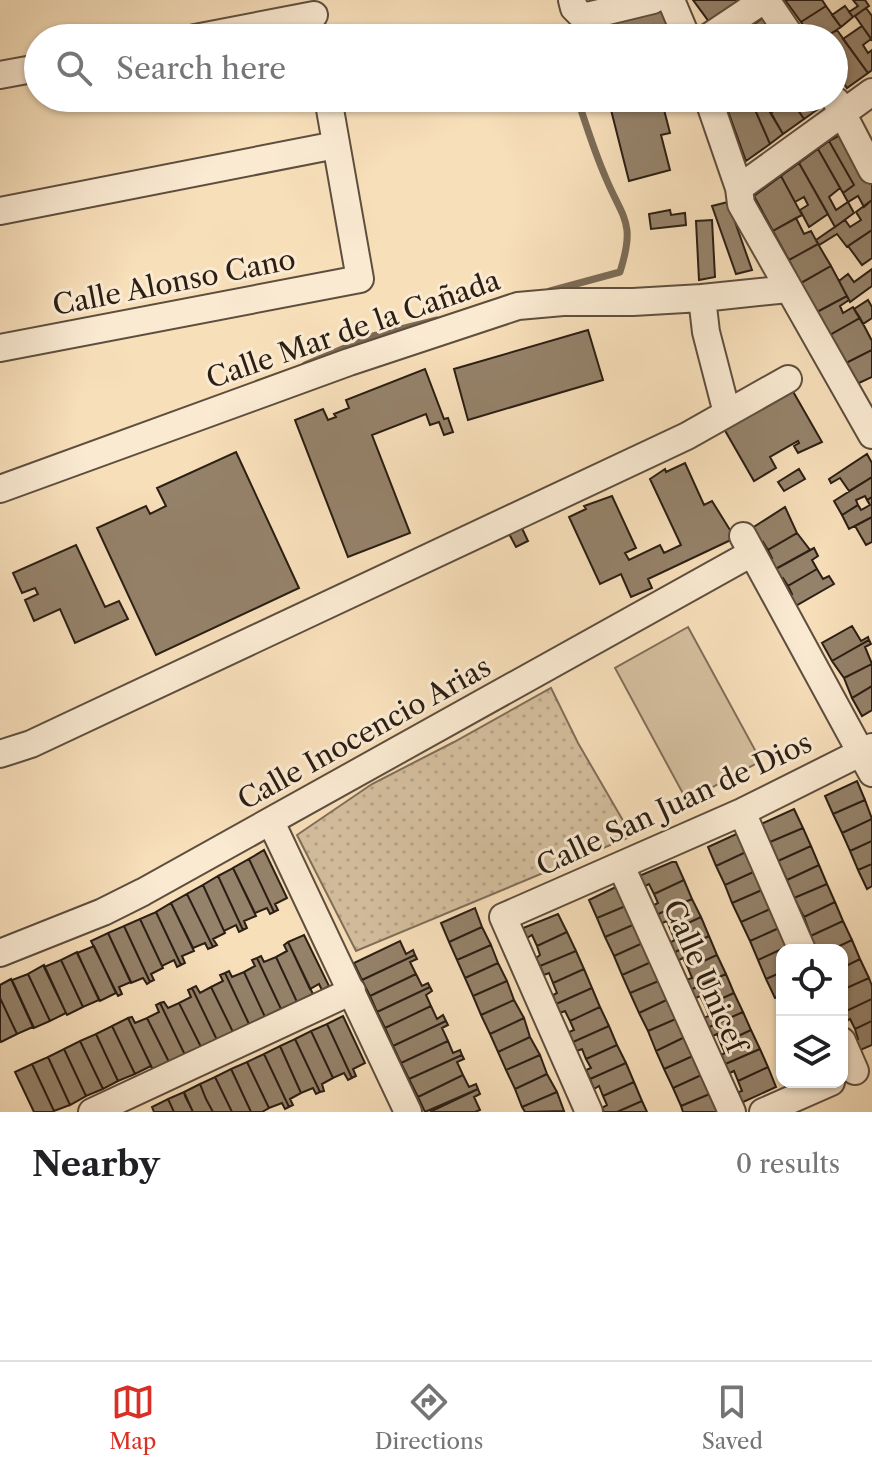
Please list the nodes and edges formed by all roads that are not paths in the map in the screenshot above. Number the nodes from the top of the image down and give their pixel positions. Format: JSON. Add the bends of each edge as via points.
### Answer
{"nodes":[{"id":1,"x":572,"y":0,"type":"edge"},
{"id":2,"x":653,"y":0,"type":"edge"},
{"id":3,"x":671,"y":0,"type":"edge"},
{"id":4,"x":765,"y":0,"type":"edge"},
{"id":5,"x":314,"y":18,"type":"edge"},
{"id":6,"x":278,"y":24,"type":"edge"},
{"id":7,"x":681,"y":24,"type":"edge"},
{"id":8,"x":728,"y":24,"type":"edge"},
{"id":9,"x":782,"y":24,"type":"edge"},
{"id":10,"x":24,"y":71,"type":"edge"},
{"id":11,"x":0,"y":75,"type":"edge"},
{"id":12,"x":872,"y":92,"type":"edge"},
{"id":13,"x":848,"y":101,"type":"edge"},
{"id":14,"x":330,"y":112,"type":"edge"},
{"id":15,"x":713,"y":112,"type":"edge"},
{"id":16,"x":831,"y":112,"type":"edge"},
{"id":17,"x":843,"y":112,"type":"edge"},
{"id":18,"x":336,"y":145,"type":"junction"},
{"id":19,"x":872,"y":170,"type":"edge"},
{"id":20,"x":739,"y":188,"type":"junction"},
{"id":21,"x":0,"y":211,"type":"edge"},
{"id":22,"x":788,"y":289,"type":"junction"},
{"id":23,"x":702,"y":298,"type":"junction"},
{"id":24,"x":0,"y":348,"type":"edge"},
{"id":25,"x":788,"y":379,"type":"dead end"},
{"id":26,"x":862,"y":397,"type":"edge"},
{"id":27,"x":727,"y":413,"type":"junction"},
{"id":28,"x":872,"y":435,"type":"edge"},
{"id":29,"x":0,"y":489,"type":"edge"},
{"id":30,"x":0,"y":754,"type":"edge"},
{"id":31,"x":869,"y":757,"type":"edge"},
{"id":32,"x":742,"y":812,"type":"junction"},
{"id":33,"x":271,"y":822,"type":"junction"},
{"id":34,"x":621,"y":866,"type":"junction"},
{"id":35,"x":799,"y":944,"type":"edge"},
{"id":36,"x":0,"y":953,"type":"edge"},
{"id":37,"x":352,"y":991,"type":"junction"},
{"id":38,"x":817,"y":1088,"type":"edge"},
{"id":39,"x":92,"y":1112,"type":"edge"},
{"id":40,"x":408,"y":1112,"type":"edge"},
{"id":41,"x":589,"y":1112,"type":"edge"},
{"id":42,"x":732,"y":1112,"type":"edge"},
{"id":43,"x":763,"y":1112,"type":"edge"}],
"edges":[{"from":1,"to":2,"type":"street","via":[[583,17]]},
{"from":3,"to":7,"type":"street"},
{"from":4,"to":8,"type":"street"},
{"from":4,"to":9,"type":"street"},
{"from":5,"to":6,"type":"street"},
{"from":10,"to":11,"type":"street"},
{"from":12,"to":13,"type":"street"},
{"from":14,"to":18,"type":"street"},
{"from":15,"to":20,"type":"street"},
{"from":16,"to":20,"type":"street"},
{"from":17,"to":19,"type":"street"},
{"from":18,"to":21,"type":"street"},
{"from":18,"to":24,"type":"street","name":"Calle Alonso Cano","via":[[360,279]]},
{"from":20,"to":22,"type":"street","via":[[741,204]]},
{"from":22,"to":23,"type":"street","name":"Calle Mar de la Cañada"},
{"from":22,"to":26,"type":"street"},
{"from":23,"to":27,"type":"street"},
{"from":23,"to":29,"type":"street","name":"Calle Mar de la Cañada","via":[[518,306],[363,356]]},
{"from":25,"to":27,"type":"street"},
{"from":26,"to":28,"type":"street"},
{"from":27,"to":30,"type":"street","via":[[46,737]]},
{"from":31,"to":32,"type":"street","name":"Calle San Juan de Dios"},
{"from":31,"to":33,"type":"street","name":"Calle Inocencio Arias","via":[[747,545]]},
{"from":32,"to":34,"type":"street","name":"Calle San Juan de Dios"},
{"from":32,"to":35,"type":"street"},
{"from":33,"to":36,"type":"street","name":"Calle Inocencio Arias","via":[[103,912]]},
{"from":33,"to":37,"type":"street"},
{"from":34,"to":41,"type":"street","name":"Calle San Juan de Dios","via":[[503,917]]},
{"from":34,"to":42,"type":"street","name":"Calle Unicef"},
{"from":37,"to":39,"type":"street"},
{"from":37,"to":40,"type":"street"},
{"from":38,"to":43,"type":"street"}]}
